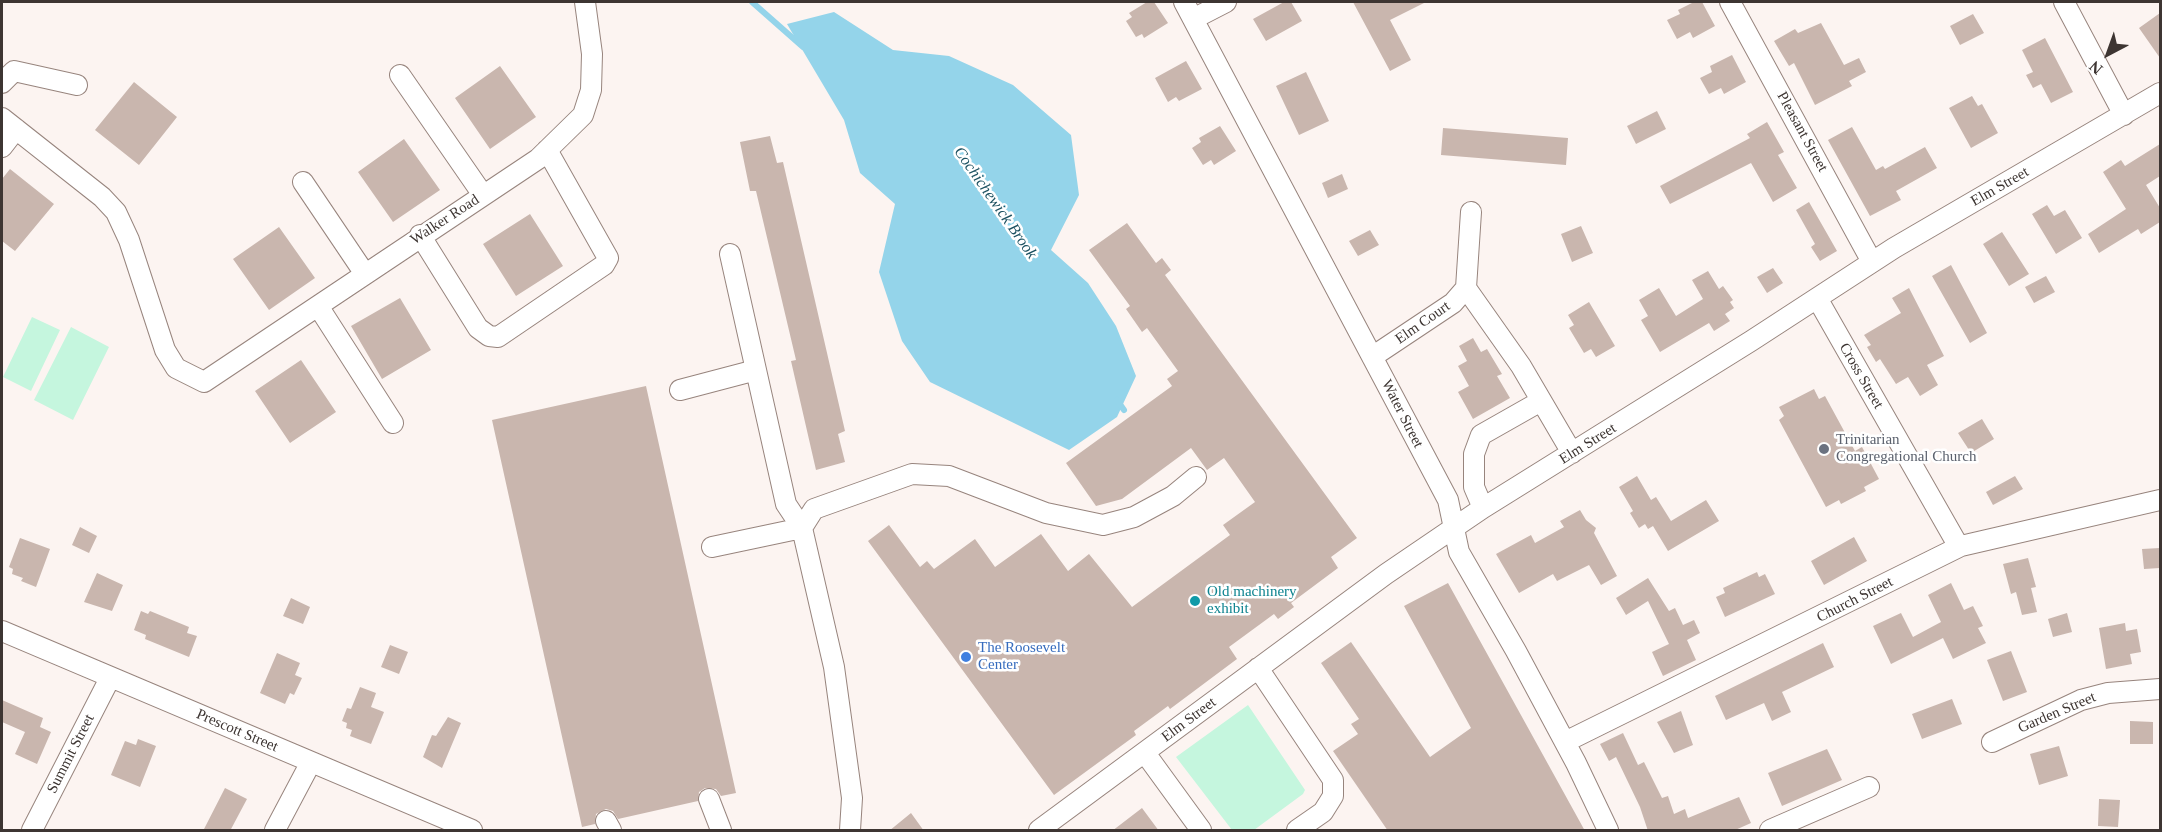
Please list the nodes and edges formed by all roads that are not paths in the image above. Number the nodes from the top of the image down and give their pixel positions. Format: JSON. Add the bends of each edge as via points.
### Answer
{"nodes":[{"id":1,"x":585,"y":2,"type":"edge"},
{"id":2,"x":1226,"y":2,"type":"edge"},
{"id":3,"x":1730,"y":2,"type":"edge"},
{"id":4,"x":2064,"y":2,"type":"edge"},
{"id":5,"x":1189,"y":10,"type":"edge"},
{"id":6,"x":400,"y":75,"type":"dead end"},
{"id":7,"x":2,"y":83,"type":"edge"},
{"id":8,"x":77,"y":85,"type":"dead end"},
{"id":9,"x":2160,"y":93,"type":"edge"},
{"id":10,"x":2124,"y":115,"type":"junction"},
{"id":11,"x":9,"y":124,"type":"edge"},
{"id":12,"x":2,"y":147,"type":"edge"},
{"id":13,"x":547,"y":150,"type":"junction"},
{"id":14,"x":303,"y":182,"type":"dead end"},
{"id":15,"x":483,"y":195,"type":"junction"},
{"id":16,"x":1471,"y":212,"type":"dead end"},
{"id":17,"x":420,"y":235,"type":"junction"},
{"id":18,"x":730,"y":254,"type":"dead end"},
{"id":19,"x":1872,"y":262,"type":"junction"},
{"id":20,"x":365,"y":274,"type":"junction"},
{"id":21,"x":1466,"y":288,"type":"junction"},
{"id":22,"x":1817,"y":298,"type":"junction"},
{"id":23,"x":318,"y":306,"type":"junction"},
{"id":24,"x":1372,"y":357,"type":"junction"},
{"id":25,"x":756,"y":370,"type":"junction"},
{"id":26,"x":680,"y":390,"type":"dead end"},
{"id":27,"x":1541,"y":401,"type":"junction"},
{"id":28,"x":393,"y":423,"type":"dead end"},
{"id":29,"x":1572,"y":453,"type":"junction"},
{"id":30,"x":1196,"y":477,"type":"dead end"},
{"id":31,"x":2160,"y":500,"type":"edge"},
{"id":32,"x":1483,"y":508,"type":"junction"},
{"id":33,"x":802,"y":528,"type":"junction"},
{"id":34,"x":1455,"y":529,"type":"junction"},
{"id":35,"x":712,"y":547,"type":"dead end"},
{"id":36,"x":1959,"y":547,"type":"junction"},
{"id":37,"x":2,"y":631,"type":"edge"},
{"id":38,"x":1258,"y":668,"type":"junction"},
{"id":39,"x":110,"y":678,"type":"junction"},
{"id":40,"x":2160,"y":689,"type":"edge"},
{"id":41,"x":1565,"y":742,"type":"junction"},
{"id":42,"x":1992,"y":742,"type":"dead end"},
{"id":43,"x":1145,"y":753,"type":"junction"},
{"id":44,"x":311,"y":762,"type":"junction"},
{"id":45,"x":1869,"y":786,"type":"dead end"},
{"id":46,"x":709,"y":799,"type":"dead end"},
{"id":47,"x":32,"y":831,"type":"edge"},
{"id":48,"x":275,"y":831,"type":"edge"},
{"id":49,"x":472,"y":831,"type":"edge"},
{"id":50,"x":721,"y":831,"type":"edge"},
{"id":51,"x":850,"y":831,"type":"edge"},
{"id":52,"x":1039,"y":831,"type":"edge"},
{"id":53,"x":1201,"y":831,"type":"edge"},
{"id":54,"x":1297,"y":831,"type":"edge"},
{"id":55,"x":1608,"y":831,"type":"edge"},
{"id":56,"x":1770,"y":831,"type":"edge"}],
"edges":[{"from":1,"to":13,"type":"street","name":"Walker Road","via":[[592,54],[591,90],[583,116]]},
{"from":2,"to":5,"type":"street"},
{"from":3,"to":19,"type":"street","name":"Pleasant Street"},
{"from":4,"to":10,"type":"street"},
{"from":5,"to":24,"type":"street","name":"Water Street"},
{"from":6,"to":15,"type":"street"},
{"from":7,"to":8,"type":"street","via":[[14,71]]},
{"from":9,"to":10,"type":"street","name":"Elm Street"},
{"from":10,"to":19,"type":"street","name":"Elm Street"},
{"from":11,"to":12,"type":"street"},
{"from":11,"to":23,"type":"street","name":"Walker Road","via":[[116,212],[165,350],[176,368],[204,381]]},
{"from":13,"to":15,"type":"street","name":"Walker Road"},
{"from":13,"to":17,"type":"street","via":[[608,258],[498,338],[478,328]]},
{"from":14,"to":20,"type":"street"},
{"from":15,"to":17,"type":"street","name":"Walker Road"},
{"from":16,"to":21,"type":"street"},
{"from":17,"to":20,"type":"street","name":"Walker Road"},
{"from":18,"to":25,"type":"street"},
{"from":19,"to":22,"type":"street","name":"Elm Street"},
{"from":20,"to":23,"type":"street","name":"Walker Road"},
{"from":21,"to":24,"type":"street","name":"Elm Court","via":[[1453,303]]},
{"from":21,"to":27,"type":"street","via":[[1516,357]]},
{"from":22,"to":29,"type":"street","name":"Elm Street"},
{"from":22,"to":36,"type":"street","name":"Cross Street"},
{"from":23,"to":28,"type":"street"},
{"from":24,"to":34,"type":"street","name":"Water Street","via":[[1448,500]]},
{"from":25,"to":26,"type":"street"},
{"from":25,"to":33,"type":"street","via":[[786,504]]},
{"from":27,"to":29,"type":"street"},
{"from":27,"to":32,"type":"street","via":[[1481,435],[1474,454],[1474,487]]},
{"from":29,"to":32,"type":"street","name":"Elm Street"},
{"from":30,"to":33,"type":"street","via":[[1173,496],[1134,517],[1103,525],[1046,513],[949,476],[912,474],[814,509]]},
{"from":31,"to":36,"type":"street","name":"Church Street"},
{"from":32,"to":34,"type":"street","name":"Elm Street"},
{"from":33,"to":35,"type":"street"},
{"from":33,"to":51,"type":"street","via":[[834,667],[852,798]]},
{"from":34,"to":38,"type":"street","name":"Elm Street","via":[[1386,574]]},
{"from":34,"to":41,"type":"street","name":"Water Street","via":[[1459,552]]},
{"from":36,"to":41,"type":"street","name":"Church Street"},
{"from":37,"to":39,"type":"street","name":"Prescott Street"},
{"from":38,"to":43,"type":"street","name":"Elm Street"},
{"from":38,"to":54,"type":"street","via":[[1333,780],[1333,796],[1323,812]]},
{"from":39,"to":44,"type":"street","name":"Prescott Street"},
{"from":39,"to":47,"type":"street","name":"Summit Street"},
{"from":40,"to":42,"type":"street","name":"Garden Street","via":[[2108,693],[2081,700]]},
{"from":41,"to":55,"type":"street","name":"Water Street"},
{"from":43,"to":52,"type":"street","name":"Elm Street"},
{"from":43,"to":53,"type":"street"},
{"from":44,"to":48,"type":"street"},
{"from":44,"to":49,"type":"street","name":"Prescott Street"},
{"from":45,"to":56,"type":"street"},
{"from":46,"to":50,"type":"street"}]}
